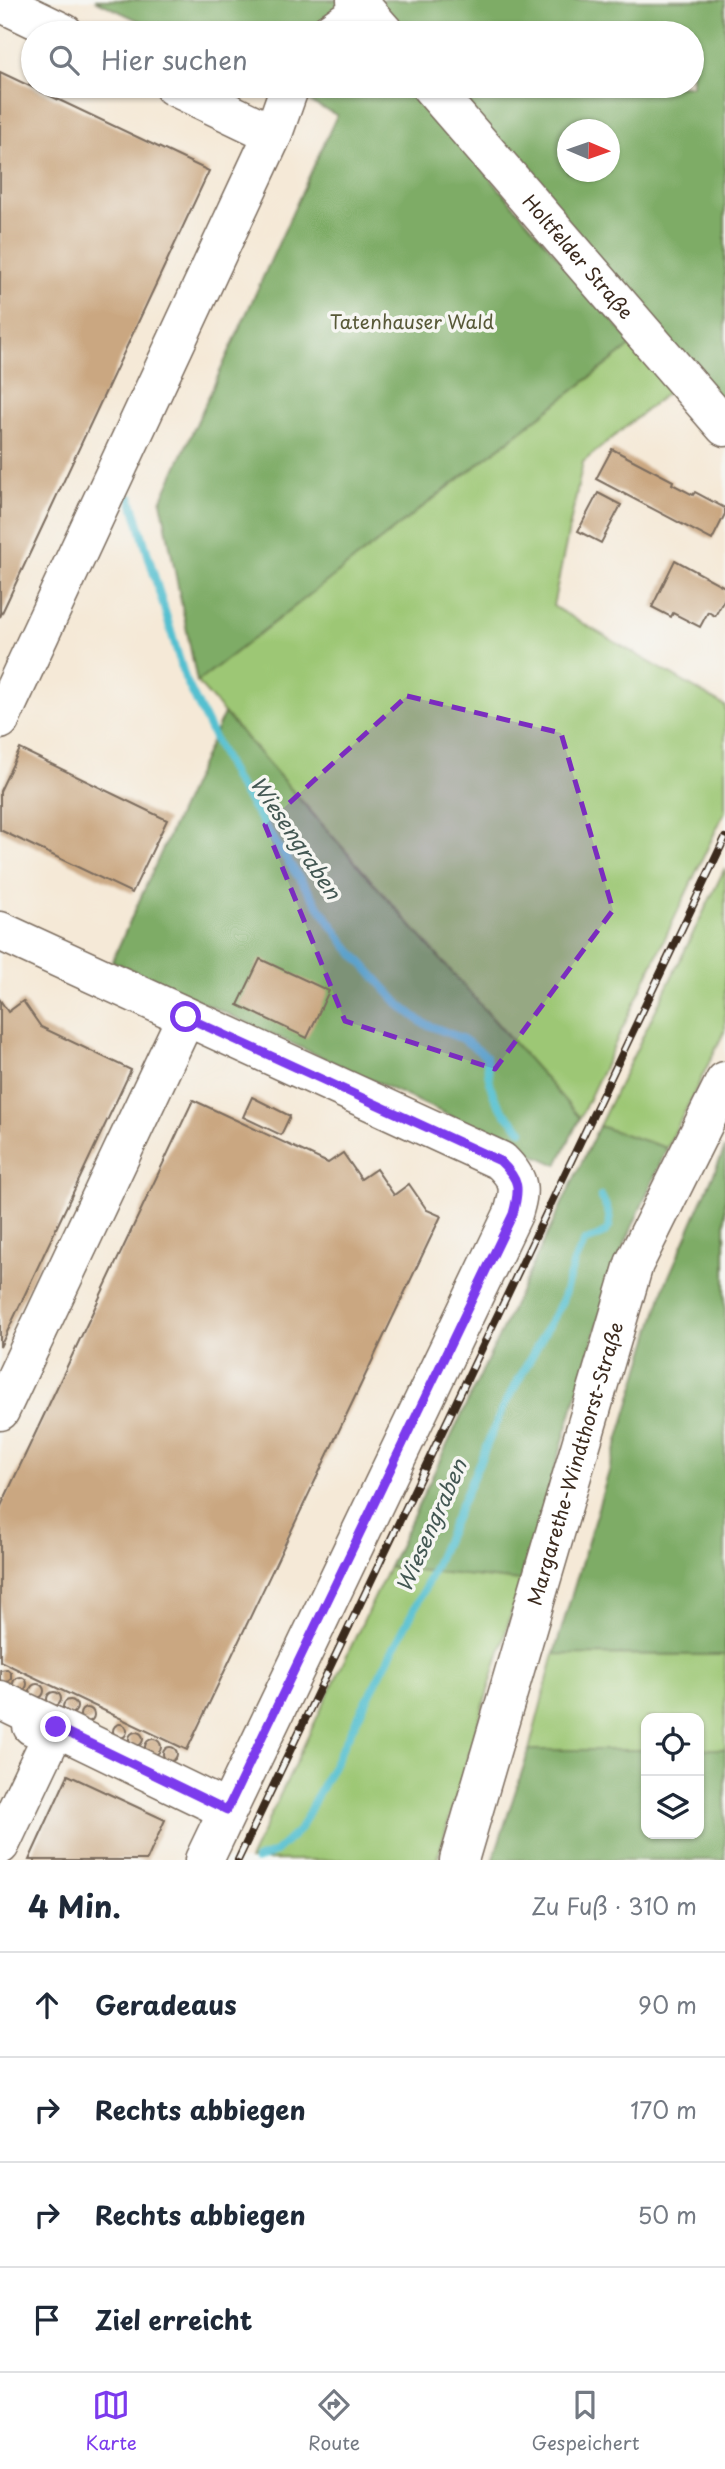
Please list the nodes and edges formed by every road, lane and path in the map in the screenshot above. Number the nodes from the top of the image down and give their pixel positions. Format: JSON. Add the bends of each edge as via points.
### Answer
{"nodes":[{"id":1,"x":0,"y":2,"type":"edge"},
{"id":2,"x":39,"y":21,"type":"edge"},
{"id":3,"x":198,"y":98,"type":"edge"},
{"id":4,"x":286,"y":98,"type":"edge"},
{"id":5,"x":440,"y":98,"type":"edge"},
{"id":6,"x":273,"y":134,"type":"junction"},
{"id":7,"x":725,"y":427,"type":"edge"},
{"id":8,"x":0,"y":720,"type":"edge"},
{"id":9,"x":0,"y":931,"type":"edge"},
{"id":10,"x":186,"y":1017,"type":"junction"},
{"id":11,"x":725,"y":1081,"type":"edge"},
{"id":12,"x":0,"y":1411,"type":"edge"},
{"id":13,"x":0,"y":1700,"type":"edge"},
{"id":14,"x":0,"y":1726,"type":"edge"},
{"id":15,"x":56,"y":1727,"type":"junction"},
{"id":16,"x":227,"y":1810,"type":"junction"},
{"id":17,"x":0,"y":1845,"type":"edge"},
{"id":18,"x":204,"y":1860,"type":"edge"},
{"id":19,"x":459,"y":1860,"type":"edge"}],
"edges":[{"from":1,"to":2,"type":"street"},
{"from":3,"to":6,"type":"street"},
{"from":4,"to":6,"type":"street"},
{"from":5,"to":7,"type":"street","name":"Holtfelder Straße"},
{"from":6,"to":8,"type":"street"},
{"from":9,"to":10,"type":"street"},
{"from":10,"to":12,"type":"street"},
{"from":10,"to":16,"type":"street","via":[[500,1161],[514,1175],[519,1194]]},
{"from":11,"to":19,"type":"street","name":"Margarethe-Windthorst-Straße","via":[[634,1264]]},
{"from":13,"to":15,"type":"street"},
{"from":14,"to":15,"type":"street"},
{"from":15,"to":16,"type":"street"},
{"from":15,"to":17,"type":"street"},
{"from":16,"to":18,"type":"street"}]}
